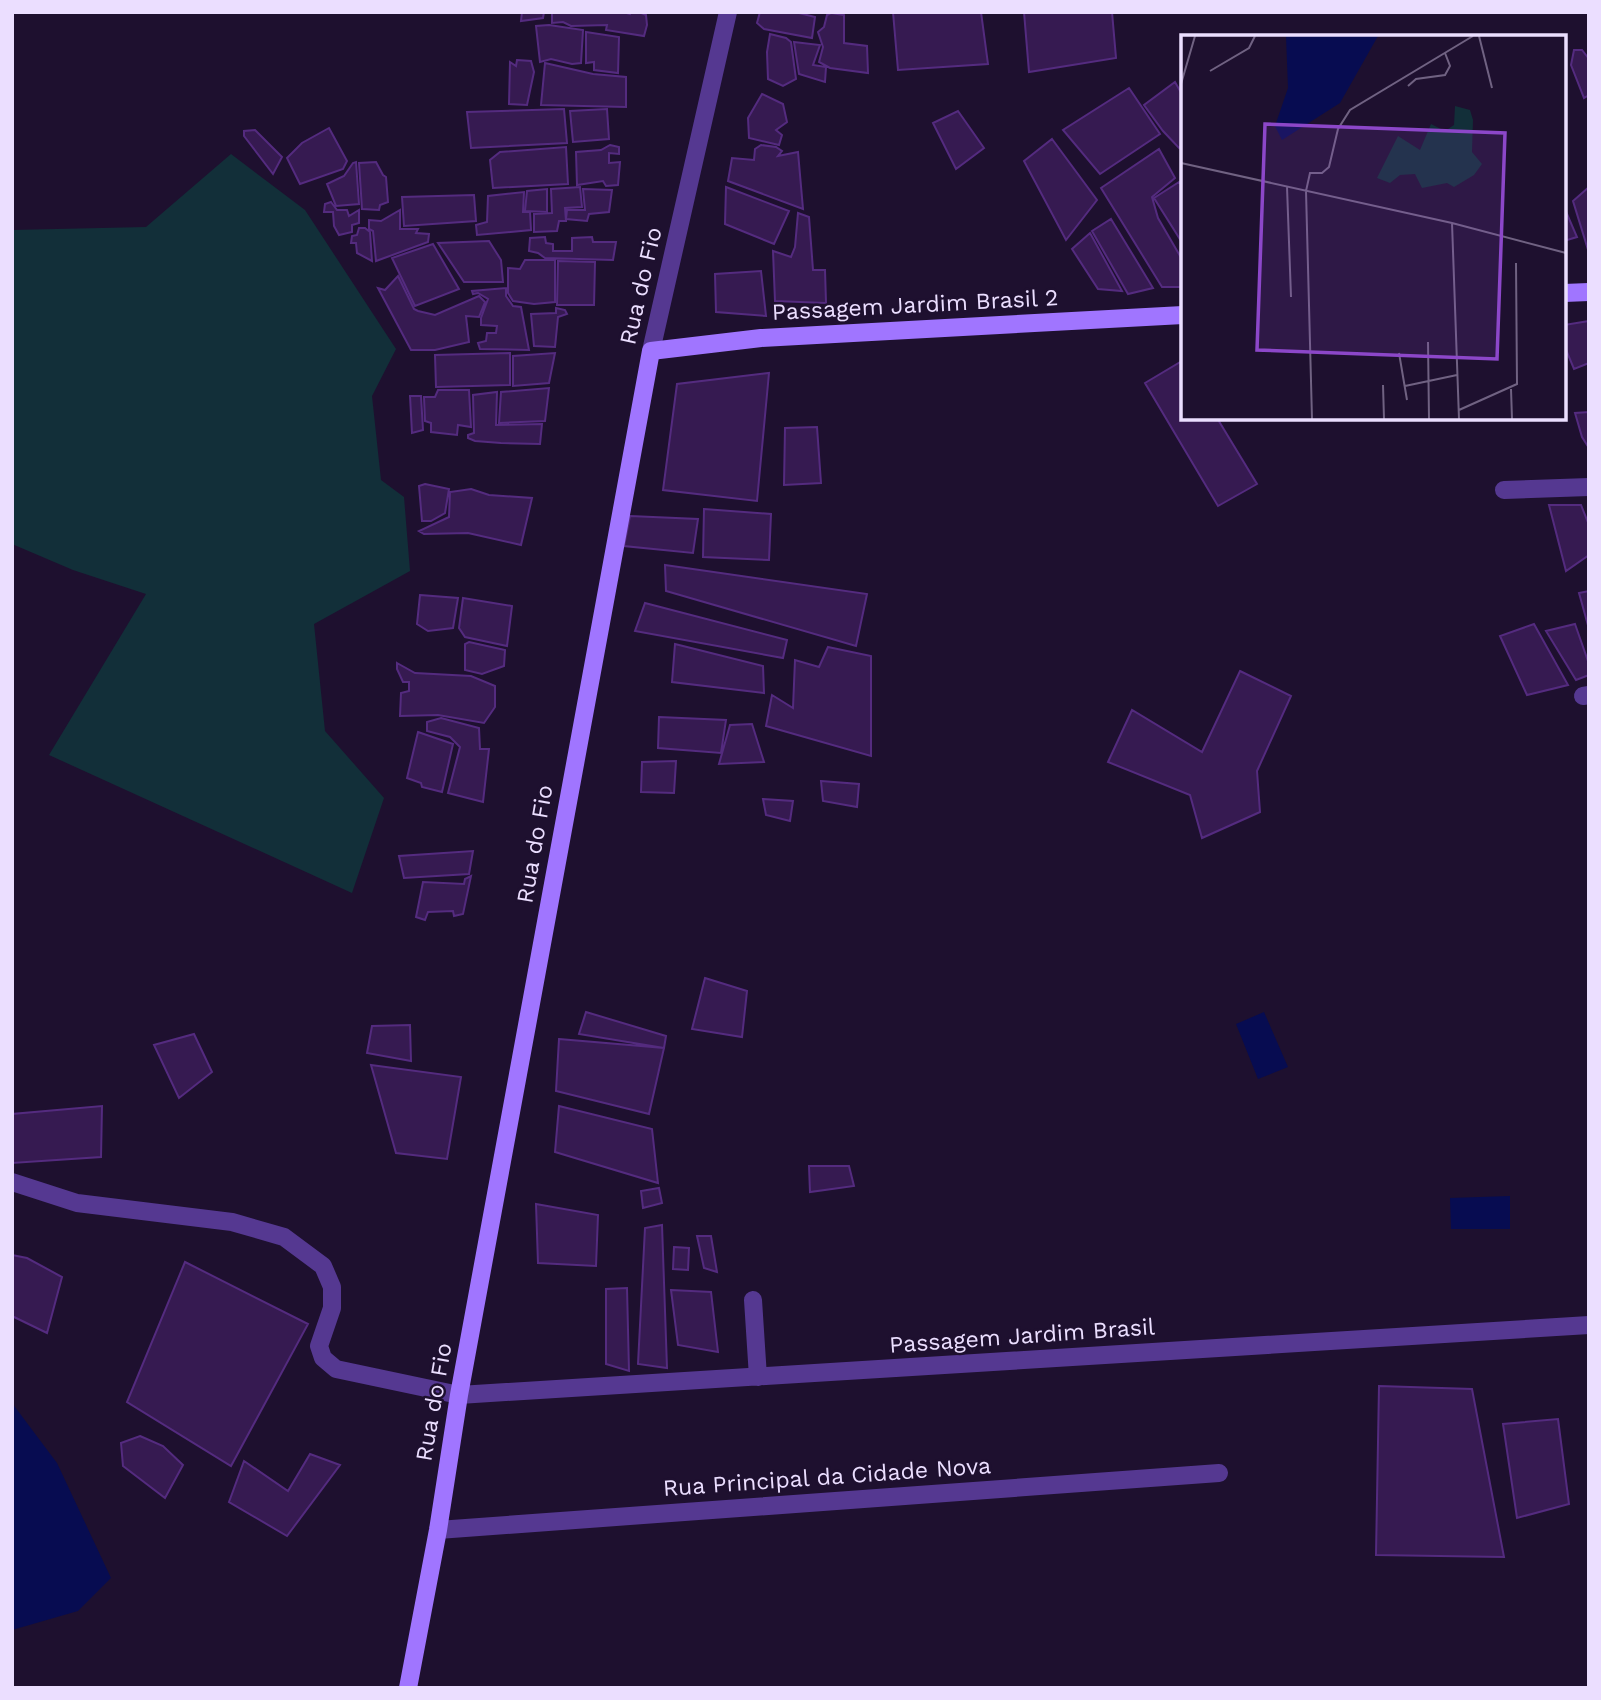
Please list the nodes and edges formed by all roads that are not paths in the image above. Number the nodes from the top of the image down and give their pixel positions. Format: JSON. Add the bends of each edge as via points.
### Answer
{"nodes":[{"id":1,"x":728,"y":12,"type":"edge"},
{"id":2,"x":1589,"y":292,"type":"edge"},
{"id":3,"x":1566,"y":293,"type":"edge"},
{"id":4,"x":1181,"y":315,"type":"edge"},
{"id":5,"x":651,"y":351,"type":"junction"},
{"id":6,"x":1589,"y":487,"type":"edge"},
{"id":7,"x":1504,"y":490,"type":"dead end"},
{"id":8,"x":12,"y":1182,"type":"edge"},
{"id":9,"x":753,"y":1300,"type":"dead end"},
{"id":10,"x":1589,"y":1325,"type":"edge"},
{"id":11,"x":758,"y":1377,"type":"junction"},
{"id":12,"x":459,"y":1395,"type":"junction"},
{"id":13,"x":1220,"y":1473,"type":"dead end"},
{"id":14,"x":438,"y":1530,"type":"junction"},
{"id":15,"x":408,"y":1688,"type":"edge"}],
"edges":[{"from":1,"to":5,"type":"street","name":"Rua do Fio"},
{"from":2,"to":3,"type":"street"},
{"from":4,"to":5,"type":"street","name":"Passagem Jardim Brasil 2","via":[[761,338]]},
{"from":5,"to":12,"type":"street","name":"Rua do Fio"},
{"from":6,"to":7,"type":"street"},
{"from":8,"to":12,"type":"street","name":"Passagem Jardim Brasil","via":[[76,1203],[232,1222],[284,1237],[323,1266],[332,1287],[332,1308],[319,1346],[323,1358],[336,1369]]},
{"from":9,"to":11,"type":"street"},
{"from":10,"to":11,"type":"street","name":"Passagem Jardim Brasil"},
{"from":11,"to":12,"type":"street","name":"Passagem Jardim Brasil"},
{"from":12,"to":14,"type":"street","name":"Rua do Fio"},
{"from":13,"to":14,"type":"street","name":"Rua Principal da Cidade Nova"},
{"from":14,"to":15,"type":"street","name":"Rua do Fio"}]}
